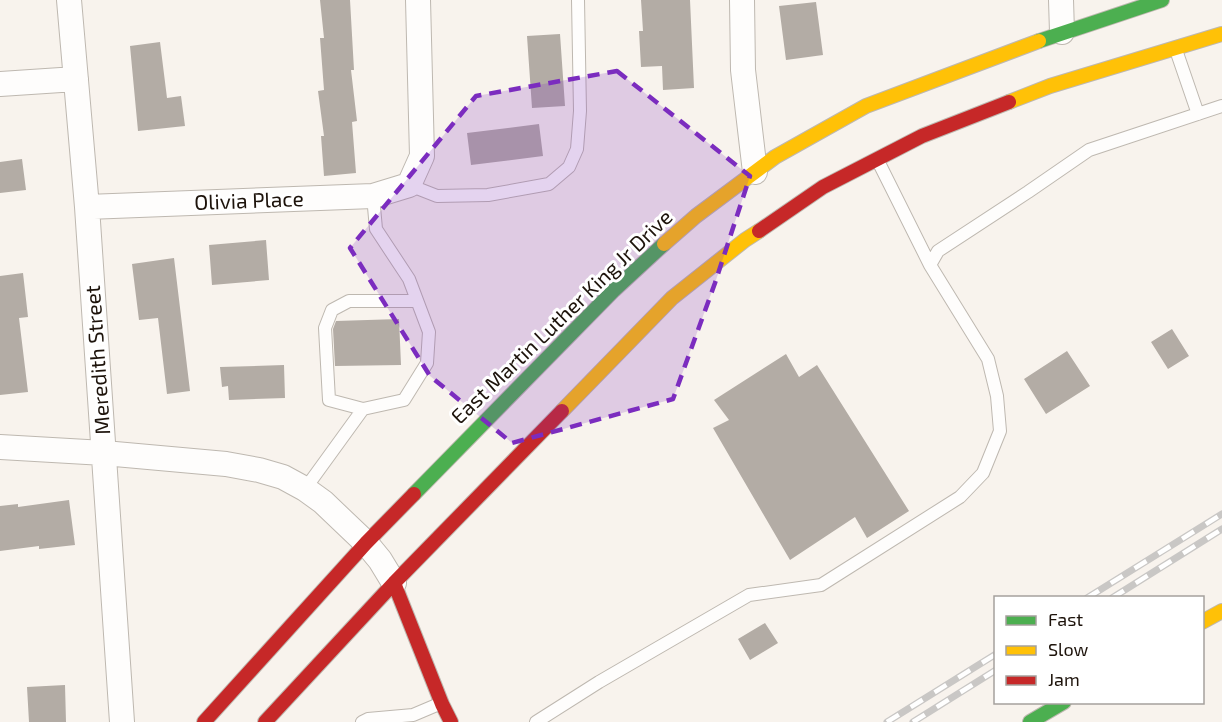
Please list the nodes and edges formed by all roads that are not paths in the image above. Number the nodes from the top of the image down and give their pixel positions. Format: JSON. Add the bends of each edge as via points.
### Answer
{"nodes":[{"id":1,"x":69,"y":0,"type":"edge"},
{"id":2,"x":418,"y":0,"type":"edge"},
{"id":3,"x":578,"y":0,"type":"edge"},
{"id":4,"x":742,"y":0,"type":"edge"},
{"id":5,"x":1061,"y":0,"type":"edge"},
{"id":6,"x":1162,"y":0,"type":"edge"},
{"id":7,"x":1062,"y":32,"type":"junction"},
{"id":8,"x":1222,"y":34,"type":"edge"},
{"id":9,"x":1175,"y":48,"type":"junction"},
{"id":10,"x":76,"y":79,"type":"junction"},
{"id":11,"x":0,"y":84,"type":"edge"},
{"id":12,"x":1222,"y":106,"type":"edge"},
{"id":13,"x":1198,"y":114,"type":"junction"},
{"id":14,"x":877,"y":159,"type":"junction"},
{"id":15,"x":755,"y":172,"type":"junction"},
{"id":16,"x":409,"y":184,"type":"junction"},
{"id":17,"x":373,"y":196,"type":"junction"},
{"id":18,"x":87,"y":207,"type":"junction"},
{"id":19,"x":930,"y":265,"type":"junction"},
{"id":20,"x":417,"y":301,"type":"junction"},
{"id":21,"x":363,"y":409,"type":"junction"},
{"id":22,"x":0,"y":447,"type":"edge"},
{"id":23,"x":104,"y":453,"type":"junction"},
{"id":24,"x":305,"y":489,"type":"junction"},
{"id":25,"x":366,"y":543,"type":"junction"},
{"id":26,"x":394,"y":583,"type":"junction"},
{"id":27,"x":1222,"y":611,"type":"edge"},
{"id":28,"x":1204,"y":621,"type":"edge"},
{"id":29,"x":442,"y":704,"type":"junction"},
{"id":30,"x":1061,"y":704,"type":"edge"},
{"id":31,"x":122,"y":721,"type":"edge"},
{"id":32,"x":204,"y":722,"type":"edge"},
{"id":33,"x":265,"y":722,"type":"edge"},
{"id":34,"x":362,"y":722,"type":"edge"},
{"id":35,"x":451,"y":722,"type":"edge"},
{"id":36,"x":536,"y":722,"type":"edge"},
{"id":37,"x":1030,"y":722,"type":"edge"}],
"edges":[{"from":1,"to":10,"type":"street","name":"Meredith Street"},
{"from":2,"to":16,"type":"street","via":[[422,156]]},
{"from":3,"to":16,"type":"lane","via":[[580,111],[577,149],[569,167],[549,184],[488,195],[437,196]]},
{"from":4,"to":15,"type":"street","via":[[743,70]]},
{"from":5,"to":7,"type":"street"},
{"from":6,"to":7,"type":"main road","name":"East Martin Luther King Jr Drive"},
{"from":7,"to":15,"type":"main road","name":"East Martin Luther King Jr Drive","via":[[866,106]]},
{"from":8,"to":9,"type":"main road"},
{"from":9,"to":13,"type":"lane"},
{"from":9,"to":14,"type":"main road","via":[[1050,86],[922,136]]},
{"from":10,"to":11,"type":"street"},
{"from":10,"to":18,"type":"street","name":"Meredith Street"},
{"from":12,"to":13,"type":"lane"},
{"from":13,"to":19,"type":"lane","via":[[1089,150],[938,251]]},
{"from":14,"to":19,"type":"lane"},
{"from":14,"to":26,"type":"main road","via":[[823,187],[745,240],[672,298]]},
{"from":15,"to":25,"type":"main road","name":"East Martin Luther King Jr Drive","via":[[696,216],[614,290]]},
{"from":16,"to":17,"type":"street","name":"Olivia Place"},
{"from":17,"to":18,"type":"street","name":"Olivia Place"},
{"from":17,"to":20,"type":"lane","via":[[376,229],[409,279]]},
{"from":18,"to":23,"type":"street","name":"Meredith Street"},
{"from":19,"to":36,"type":"lane","via":[[988,359],[1000,431],[983,472],[960,496],[821,585],[749,595]]},
{"from":20,"to":21,"type":"lane","via":[[429,332],[427,363],[404,400]]},
{"from":20,"to":21,"type":"lane","via":[[349,301],[332,310],[325,328],[329,400]]},
{"from":21,"to":24,"type":"lane"},
{"from":22,"to":23,"type":"street"},
{"from":23,"to":24,"type":"street","via":[[226,464],[283,477]]},
{"from":23,"to":31,"type":"street","name":"Meredith Street"},
{"from":24,"to":25,"type":"street"},
{"from":25,"to":26,"type":"street"},
{"from":25,"to":32,"type":"main road","name":"East Martin Luther King Jr Drive"},
{"from":26,"to":29,"type":"main road"},
{"from":26,"to":33,"type":"main road"},
{"from":27,"to":28,"type":"main road"},
{"from":29,"to":34,"type":"lane","via":[[413,715]]},
{"from":29,"to":35,"type":"main road"},
{"from":30,"to":37,"type":"main road"}]}
